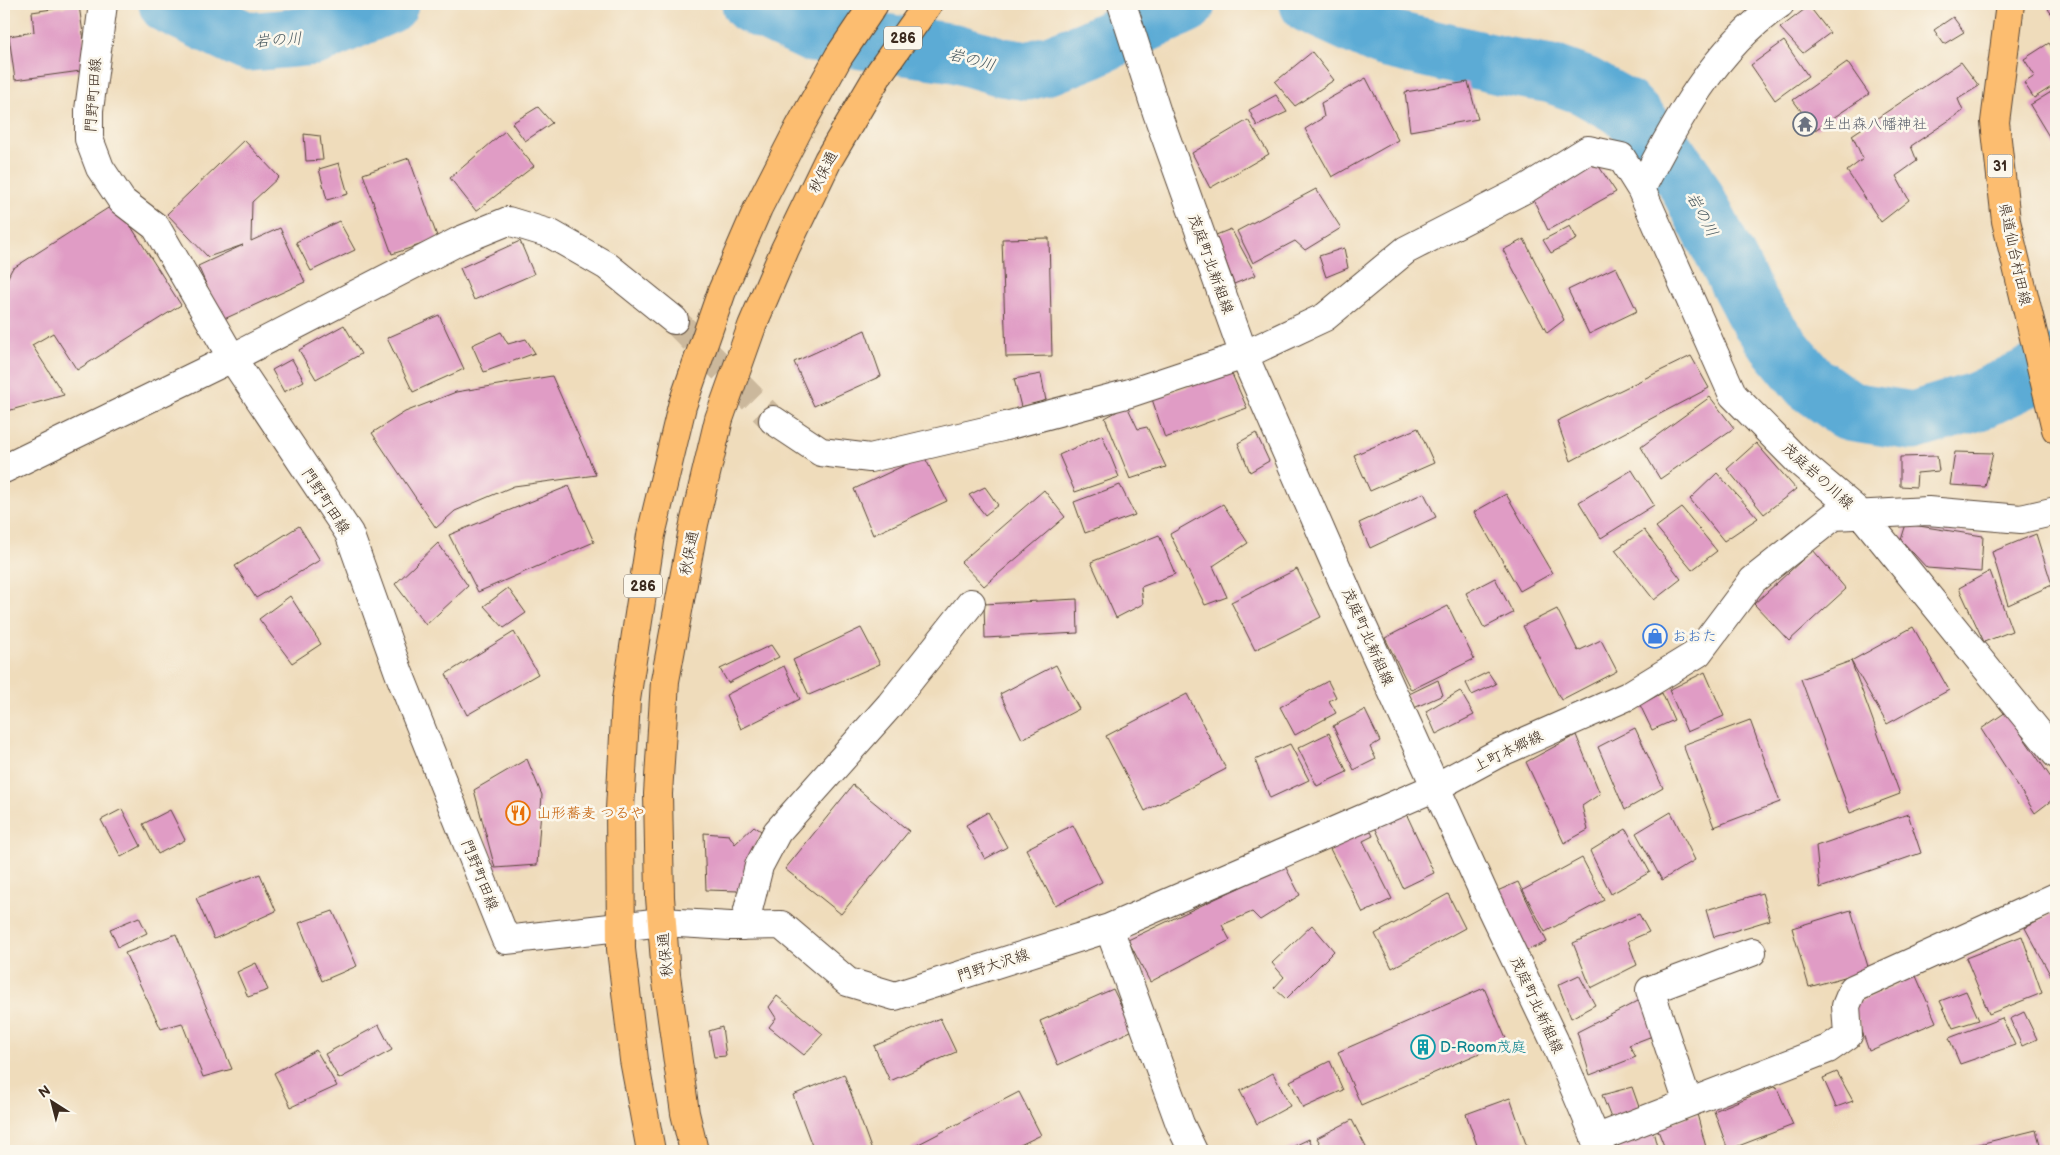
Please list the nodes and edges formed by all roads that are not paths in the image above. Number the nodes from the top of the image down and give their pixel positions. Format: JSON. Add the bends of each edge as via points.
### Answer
{"nodes":[{"id":1,"x":103,"y":4,"type":"edge"},
{"id":2,"x":874,"y":4,"type":"edge"},
{"id":3,"x":927,"y":4,"type":"edge"},
{"id":4,"x":1122,"y":4,"type":"edge"},
{"id":5,"x":1780,"y":4,"type":"edge"},
{"id":6,"x":2010,"y":4,"type":"edge"},
{"id":7,"x":1646,"y":179,"type":"junction"},
{"id":8,"x":674,"y":320,"type":"tunnel mouth"},
{"id":9,"x":1244,"y":355,"type":"junction"},
{"id":10,"x":232,"y":358,"type":"junction"},
{"id":11,"x":773,"y":420,"type":"tunnel mouth"},
{"id":12,"x":2056,"y":429,"type":"edge"},
{"id":13,"x":4,"y":469,"type":"edge"},
{"id":14,"x":2056,"y":511,"type":"edge"},
{"id":15,"x":1862,"y":515,"type":"junction"},
{"id":16,"x":971,"y":603,"type":"dead end"},
{"id":17,"x":2056,"y":754,"type":"edge"},
{"id":18,"x":1436,"y":787,"type":"junction"},
{"id":19,"x":2056,"y":898,"type":"edge"},
{"id":20,"x":662,"y":922,"type":"junction"},
{"id":21,"x":620,"y":926,"type":"junction"},
{"id":22,"x":744,"y":926,"type":"junction"},
{"id":23,"x":1109,"y":928,"type":"junction"},
{"id":24,"x":1752,"y":952,"type":"dead end"},
{"id":25,"x":1688,"y":1103,"type":"junction"},
{"id":26,"x":1598,"y":1145,"type":"edge"},
{"id":27,"x":651,"y":1151,"type":"edge"},
{"id":28,"x":694,"y":1151,"type":"edge"},
{"id":29,"x":1193,"y":1151,"type":"edge"}],
"edges":[{"from":1,"to":10,"type":"street","name":"門野町田線","via":[[89,110],[89,139],[100,168],[122,200],[156,227]]},
{"from":2,"to":21,"type":"main road","number":"286","via":[[839,56],[758,208],[722,291],[682,406],[651,535],[626,700],[620,809]]},
{"from":3,"to":20,"type":"main road","name":"秋保通","number":"286","via":[[880,72],[828,160],[752,326],[719,419],[694,524],[665,681],[658,794]]},
{"from":4,"to":9,"type":"street","name":"茂庭町北新組線","via":[[1157,113]]},
{"from":5,"to":7,"type":"street","via":[[1766,13],[1727,51],[1702,81]]},
{"from":6,"to":12,"type":"main road","name":"県道仙台村田線","number":"31","via":[[1995,122],[2006,221]]},
{"from":7,"to":9,"type":"street","name":"茂庭岩の川線","via":[[1621,157],[1588,150],[1527,188],[1406,250],[1325,317]]},
{"from":7,"to":15,"type":"street","name":"茂庭岩の川線","via":[[1733,395],[1797,460]]},
{"from":8,"to":10,"type":"street","via":[[607,266],[551,234],[508,221],[459,241]]},
{"from":9,"to":11,"type":"street","name":"茂庭岩の川線","via":[[1130,393],[870,458],[821,452]]},
{"from":9,"to":18,"type":"street","name":"茂庭町北新組線"},
{"from":10,"to":13,"type":"street"},
{"from":10,"to":21,"type":"street","name":"門野町田線","via":[[349,533],[399,673],[506,940]]},
{"from":14,"to":15,"type":"street","name":"上町本郷線","via":[[2021,519],[1928,511]]},
{"from":15,"to":17,"type":"street","name":"茂庭岩の川線"},
{"from":15,"to":18,"type":"street","name":"上町本郷線","via":[[1834,516],[1753,580],[1698,653],[1628,696],[1498,754]]},
{"from":16,"to":22,"type":"street","via":[[890,705],[777,832],[759,866]]},
{"from":18,"to":23,"type":"street","name":"上町本郷線"},
{"from":18,"to":26,"type":"street","name":"茂庭町北新組線","via":[[1554,1040]]},
{"from":19,"to":25,"type":"street","via":[[1854,989],[1846,1006],[1848,1035],[1828,1049]]},
{"from":20,"to":21,"type":"street","name":"門野町田線"},
{"from":20,"to":22,"type":"street","name":"門野大沢線"},
{"from":20,"to":28,"type":"main road","name":"秋保通","number":"286","via":[[685,1113]]},
{"from":21,"to":27,"type":"main road","number":"286","via":[[634,1060]]},
{"from":22,"to":23,"type":"street","name":"門野大沢線","via":[[781,925],[848,982],[894,996]]},
{"from":23,"to":29,"type":"street","via":[[1180,1124]]},
{"from":24,"to":25,"type":"street","via":[[1650,990]]},
{"from":25,"to":26,"type":"street"}]}
